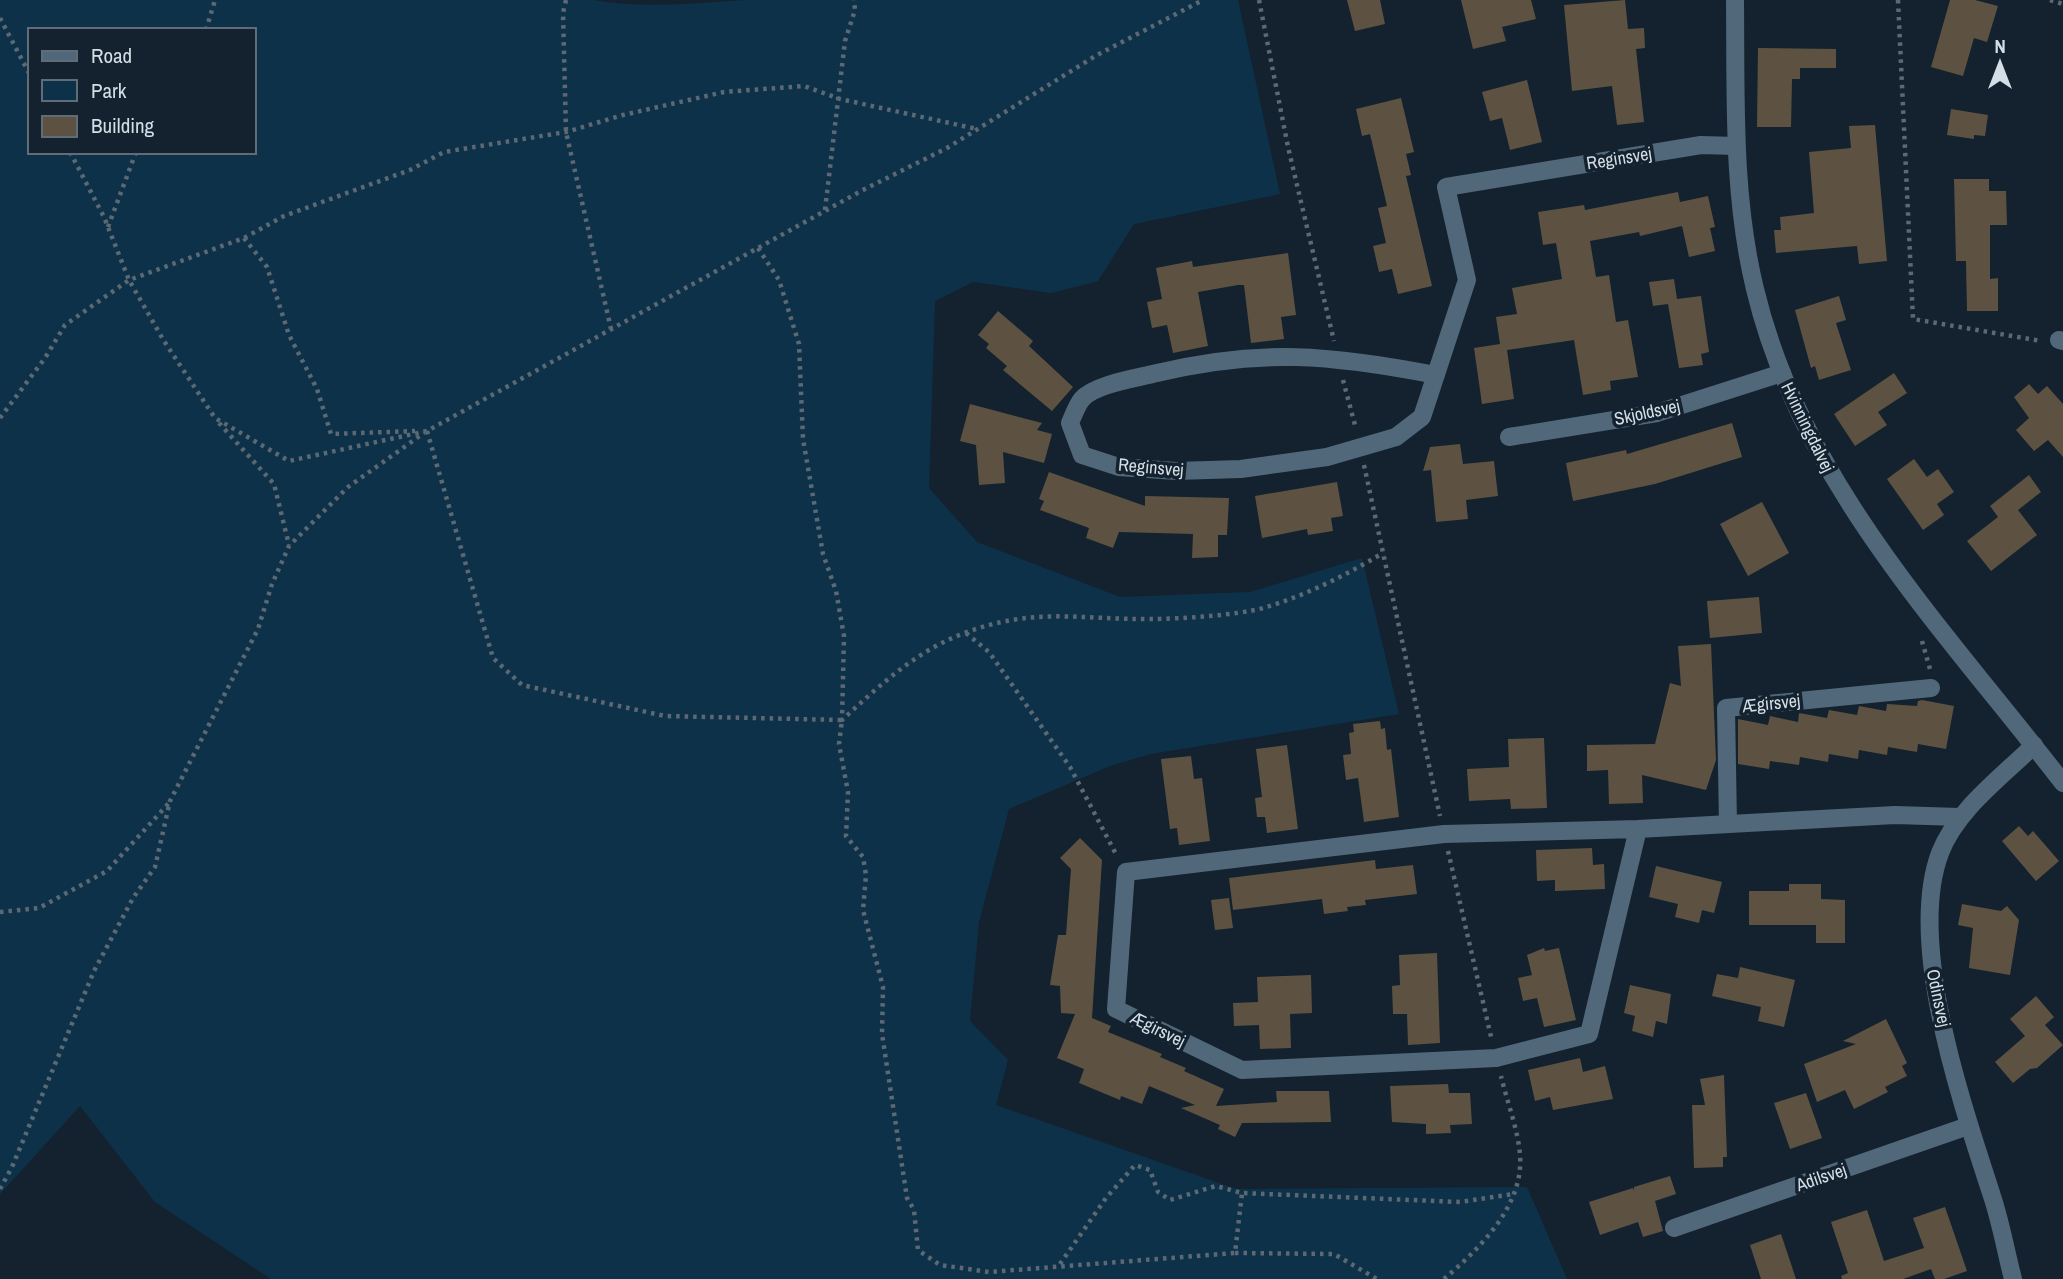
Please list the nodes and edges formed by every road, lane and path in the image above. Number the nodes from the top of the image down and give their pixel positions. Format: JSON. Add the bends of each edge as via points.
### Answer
{"nodes":[{"id":1,"x":215,"y":0,"type":"edge"},
{"id":2,"x":566,"y":0,"type":"edge"},
{"id":3,"x":854,"y":0,"type":"edge"},
{"id":4,"x":1203,"y":0,"type":"edge"},
{"id":5,"x":1259,"y":0,"type":"edge"},
{"id":6,"x":1735,"y":0,"type":"edge"},
{"id":7,"x":1898,"y":0,"type":"edge"},
{"id":8,"x":2050,"y":0,"type":"edge"},
{"id":9,"x":2063,"y":4,"type":"edge"},
{"id":10,"x":0,"y":18,"type":"edge"},
{"id":11,"x":207,"y":28,"type":"edge"},
{"id":12,"x":28,"y":71,"type":"edge"},
{"id":13,"x":840,"y":99,"type":"junction"},
{"id":14,"x":978,"y":129,"type":"junction"},
{"id":15,"x":566,"y":132,"type":"junction"},
{"id":16,"x":1736,"y":146,"type":"junction"},
{"id":17,"x":71,"y":154,"type":"edge"},
{"id":18,"x":135,"y":154,"type":"edge"},
{"id":19,"x":825,"y":211,"type":"junction"},
{"id":20,"x":108,"y":227,"type":"junction"},
{"id":21,"x":244,"y":238,"type":"junction"},
{"id":22,"x":758,"y":248,"type":"junction"},
{"id":23,"x":129,"y":280,"type":"junction"},
{"id":24,"x":611,"y":329,"type":"junction"},
{"id":25,"x":2061,"y":340,"type":"edge"},
{"id":26,"x":1338,"y":358,"type":"junction"},
{"id":27,"x":1783,"y":373,"type":"junction"},
{"id":28,"x":1436,"y":375,"type":"junction"},
{"id":29,"x":0,"y":418,"type":"edge"},
{"id":30,"x":215,"y":418,"type":"junction"},
{"id":31,"x":427,"y":431,"type":"junction"},
{"id":32,"x":1509,"y":437,"type":"dead end"},
{"id":33,"x":1361,"y":447,"type":"junction"},
{"id":34,"x":289,"y":546,"type":"junction"},
{"id":35,"x":1384,"y":552,"type":"junction"},
{"id":36,"x":1931,"y":613,"type":"junction"},
{"id":37,"x":965,"y":633,"type":"junction"},
{"id":38,"x":1931,"y":688,"type":"joint"},
{"id":39,"x":842,"y":720,"type":"junction"},
{"id":40,"x":2034,"y":745,"type":"junction"},
{"id":41,"x":2063,"y":783,"type":"edge"},
{"id":42,"x":170,"y":802,"type":"junction"},
{"id":43,"x":1961,"y":817,"type":"junction"},
{"id":44,"x":1728,"y":824,"type":"junction"},
{"id":45,"x":1638,"y":828,"type":"junction"},
{"id":46,"x":1444,"y":834,"type":"junction"},
{"id":47,"x":1126,"y":872,"type":"junction"},
{"id":48,"x":0,"y":912,"type":"edge"},
{"id":49,"x":1496,"y":1058,"type":"junction"},
{"id":50,"x":1968,"y":1126,"type":"junction"},
{"id":51,"x":0,"y":1189,"type":"edge"},
{"id":52,"x":1242,"y":1193,"type":"junction"},
{"id":53,"x":1513,"y":1194,"type":"junction"},
{"id":54,"x":1674,"y":1228,"type":"dead end"},
{"id":55,"x":1235,"y":1253,"type":"junction"},
{"id":56,"x":1060,"y":1264,"type":"junction"},
{"id":57,"x":989,"y":1272,"type":"junction"},
{"id":58,"x":995,"y":1279,"type":"edge"},
{"id":59,"x":1377,"y":1279,"type":"edge"},
{"id":60,"x":1444,"y":1279,"type":"edge"},
{"id":61,"x":2013,"y":1279,"type":"edge"}],
"edges":[{"from":1,"to":11,"type":"path"},
{"from":2,"to":15,"type":"path"},
{"from":3,"to":13,"type":"path"},
{"from":4,"to":14,"type":"path","via":[[1097,55]]},
{"from":5,"to":26,"type":"path"},
{"from":6,"to":16,"type":"street","name":"Hvinningdalvej"},
{"from":7,"to":25,"type":"path","via":[[1913,319],[2041,341]]},
{"from":8,"to":9,"type":"path"},
{"from":10,"to":12,"type":"path"},
{"from":13,"to":14,"type":"path"},
{"from":13,"to":15,"type":"path","via":[[804,86],[724,92]]},
{"from":13,"to":19,"type":"path"},
{"from":14,"to":19,"type":"path"},
{"from":15,"to":21,"type":"path","via":[[444,152],[410,170],[284,216]]},
{"from":15,"to":24,"type":"path"},
{"from":16,"to":27,"type":"street","name":"Hvinningdalvej","via":[[1743,230],[1755,291]]},
{"from":16,"to":28,"type":"street","name":"Reginsvej","via":[[1701,145],[1446,187],[1467,281]]},
{"from":17,"to":20,"type":"path"},
{"from":18,"to":20,"type":"path"},
{"from":19,"to":22,"type":"path"},
{"from":20,"to":23,"type":"path"},
{"from":21,"to":23,"type":"path"},
{"from":21,"to":31,"type":"path","via":[[267,267],[289,335],[317,389],[331,434]]},
{"from":22,"to":24,"type":"path"},
{"from":22,"to":39,"type":"path","via":[[779,280],[799,344],[803,439],[823,554],[844,636]]},
{"from":23,"to":29,"type":"path","via":[[65,325]]},
{"from":23,"to":30,"type":"path"},
{"from":24,"to":31,"type":"path"},
{"from":26,"to":28,"type":"street","name":"Reginsvej"},
{"from":26,"to":33,"type":"path"},
{"from":26,"to":33,"type":"street","name":"Reginsvej","via":[[1263,355],[1207,361],[1114,383],[1083,398],[1070,423],[1082,455],[1130,468],[1241,469],[1327,457]]},
{"from":27,"to":32,"type":"street","name":"Skjoldsvej","via":[[1657,413]]},
{"from":27,"to":36,"type":"street","name":"Hvinningdalvej","via":[[1816,451],[1866,530]]},
{"from":28,"to":33,"type":"street","name":"Reginsvej","via":[[1422,417],[1396,437]]},
{"from":30,"to":31,"type":"path","via":[[289,461]]},
{"from":30,"to":34,"type":"path","via":[[274,484]]},
{"from":31,"to":34,"type":"path","via":[[348,487]]},
{"from":31,"to":39,"type":"path","via":[[492,657],[522,685],[665,716]]},
{"from":33,"to":35,"type":"path"},
{"from":34,"to":42,"type":"path","via":[[258,629]]},
{"from":35,"to":37,"type":"path","via":[[1343,576],[1262,609],[1152,619],[1043,615]]},
{"from":35,"to":46,"type":"path"},
{"from":36,"to":38,"type":"path","via":[[1920,632]]},
{"from":36,"to":40,"type":"street","name":"Hvinningdalvej"},
{"from":37,"to":39,"type":"path","via":[[918,657]]},
{"from":37,"to":47,"type":"path","via":[[989,652],[1070,767]]},
{"from":38,"to":44,"type":"street","name":"Ægirsvej","via":[[1726,708]]},
{"from":39,"to":57,"type":"path","via":[[839,744],[848,792],[846,836],[865,866],[863,910],[883,987],[882,1034],[918,1250],[940,1265]]},
{"from":40,"to":41,"type":"street","name":"Hvinningdalvej"},
{"from":40,"to":43,"type":"street","name":"Odinsvej"},
{"from":42,"to":48,"type":"path","via":[[107,872],[39,908]]},
{"from":42,"to":51,"type":"path","via":[[155,867],[94,971]]},
{"from":43,"to":44,"type":"street","via":[[1895,815]]},
{"from":43,"to":50,"type":"street","name":"Odinsvej","via":[[1940,852],[1931,887],[1928,942]]},
{"from":44,"to":45,"type":"street"},
{"from":45,"to":46,"type":"street"},
{"from":45,"to":49,"type":"street","name":"Ægirsvej","via":[[1589,1034]]},
{"from":46,"to":47,"type":"street"},
{"from":46,"to":49,"type":"path"},
{"from":47,"to":49,"type":"street","name":"Ægirsvej","via":[[1116,1009],[1242,1070]]},
{"from":49,"to":53,"type":"path","via":[[1520,1157]]},
{"from":50,"to":54,"type":"street","name":"Adilsvej"},
{"from":50,"to":61,"type":"street","name":"Odinsvej","via":[[1993,1198]]},
{"from":52,"to":53,"type":"path","via":[[1460,1202]]},
{"from":52,"to":55,"type":"path"},
{"from":52,"to":56,"type":"path","via":[[1216,1186],[1170,1200],[1158,1192],[1150,1170],[1135,1165]]},
{"from":53,"to":60,"type":"path","via":[[1511,1205],[1471,1255]]},
{"from":55,"to":56,"type":"path"},
{"from":55,"to":59,"type":"path","via":[[1334,1254]]},
{"from":56,"to":57,"type":"path"},
{"from":57,"to":58,"type":"path"}]}
